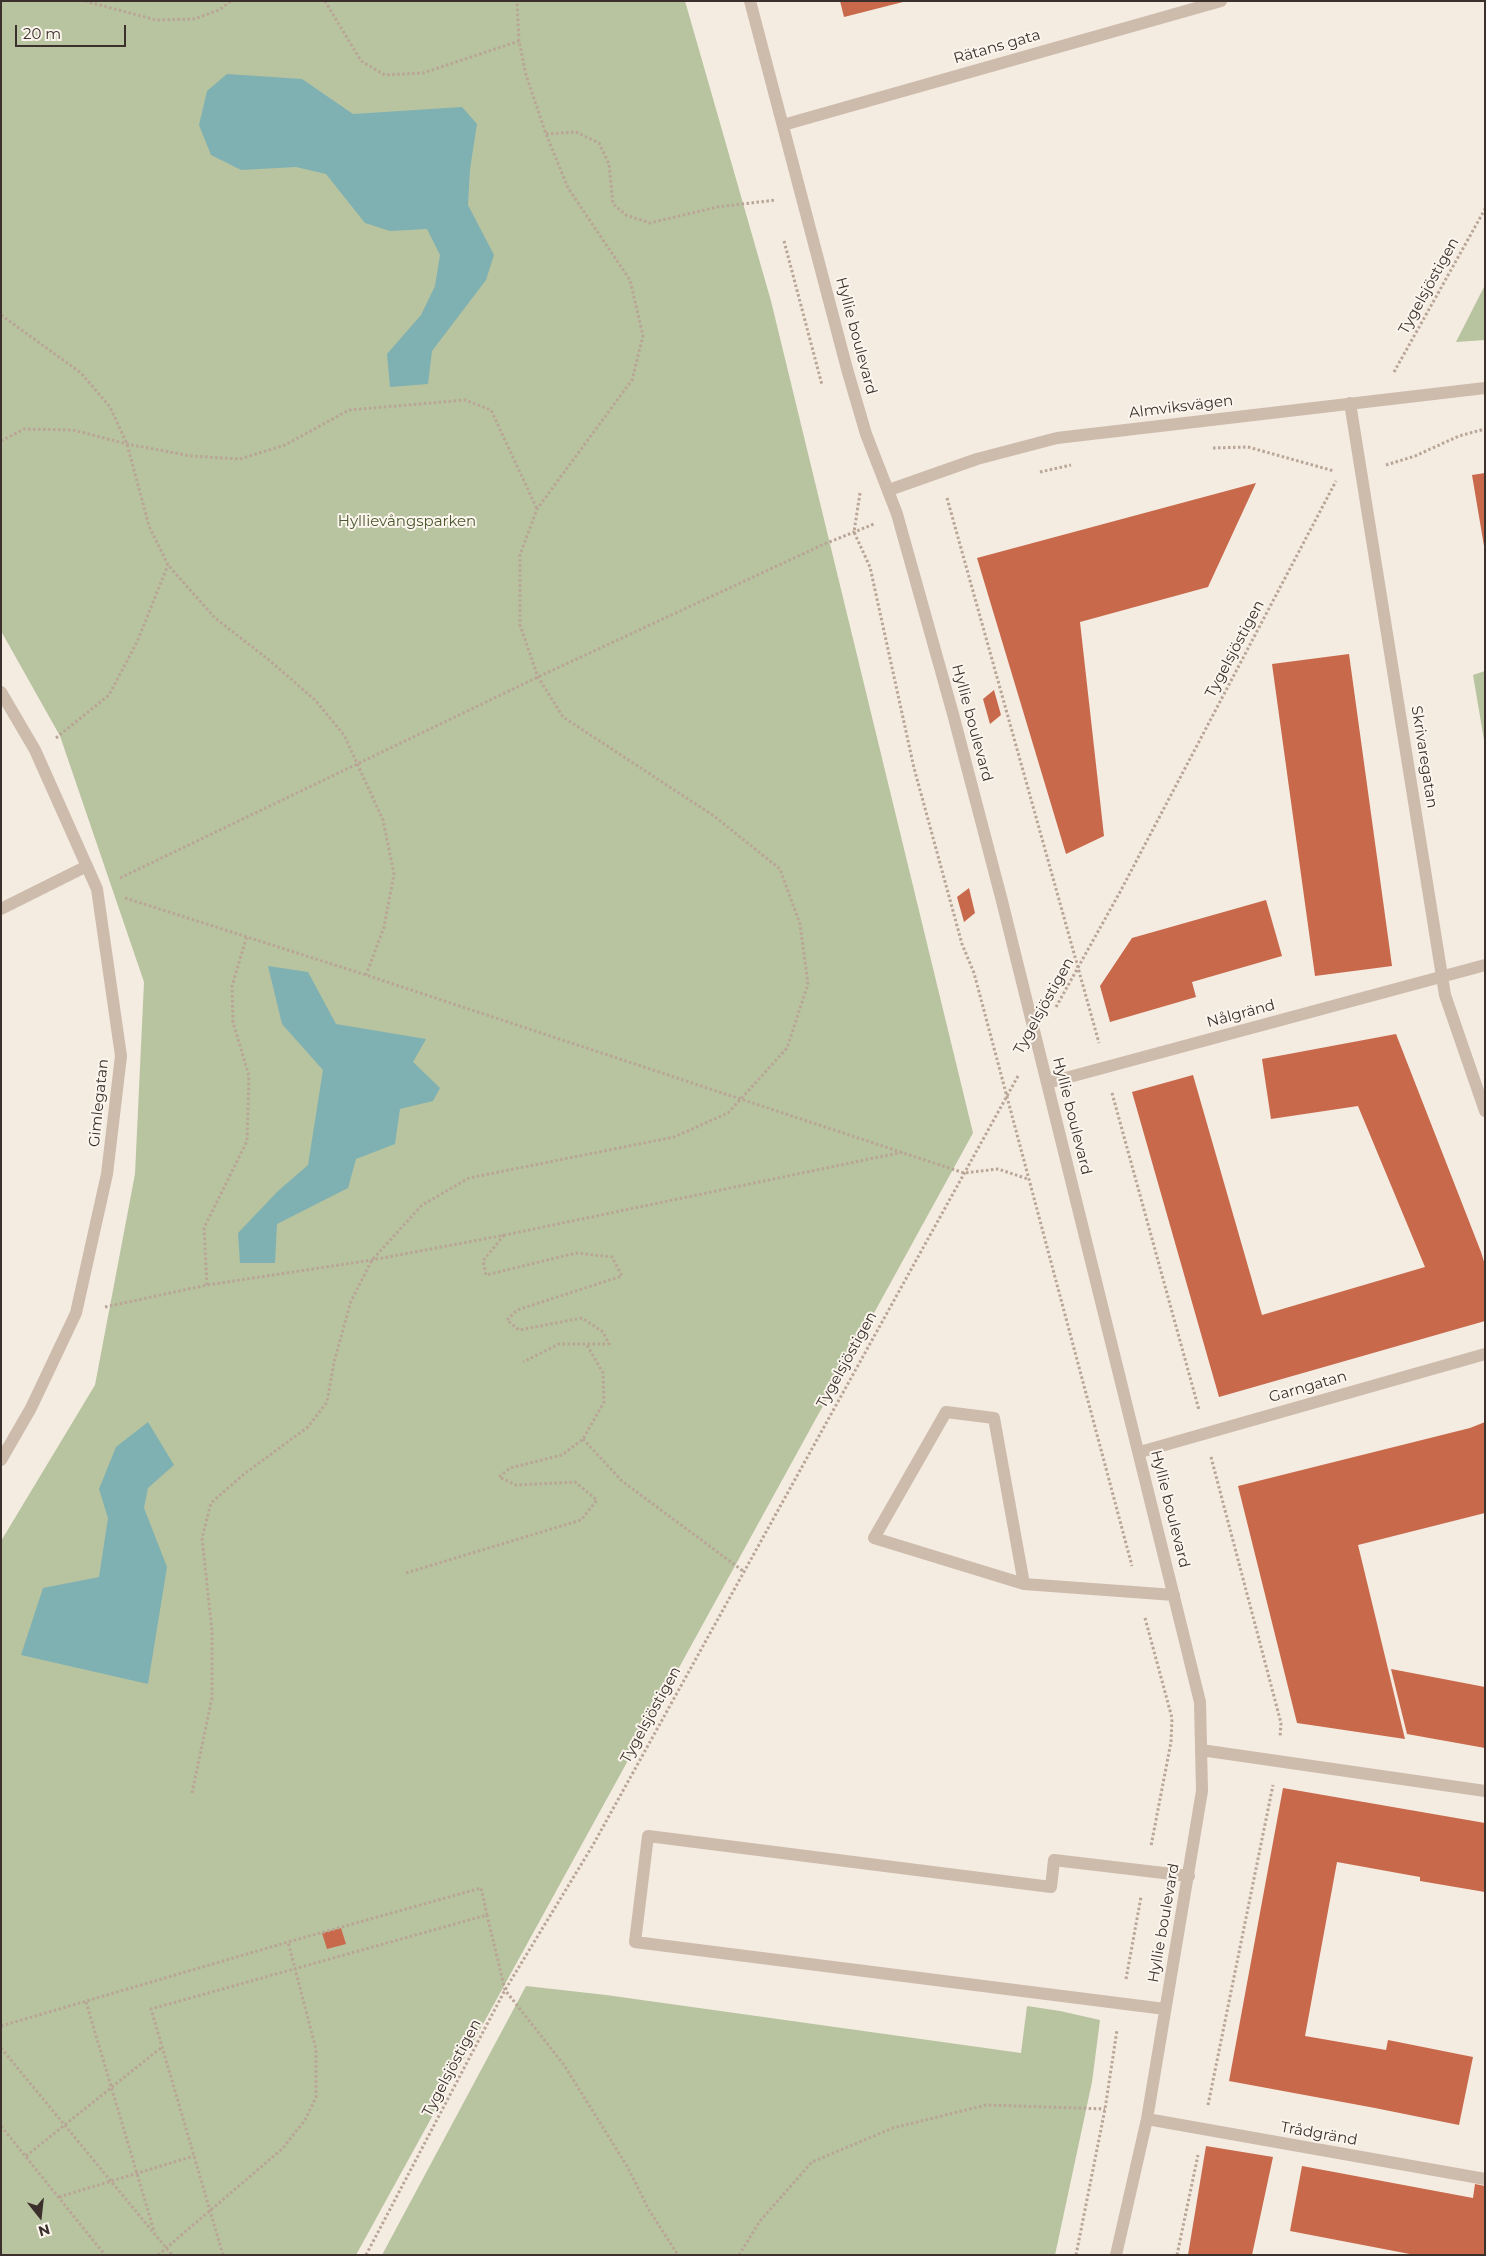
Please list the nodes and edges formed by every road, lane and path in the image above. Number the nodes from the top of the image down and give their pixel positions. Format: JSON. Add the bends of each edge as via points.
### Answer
{"nodes":[{"id":1,"x":85,"y":1,"type":"edge"},
{"id":2,"x":231,"y":1,"type":"edge"},
{"id":3,"x":325,"y":1,"type":"edge"},
{"id":4,"x":517,"y":1,"type":"edge"},
{"id":5,"x":750,"y":1,"type":"edge"},
{"id":6,"x":1221,"y":1,"type":"edge"},
{"id":7,"x":519,"y":41,"type":"junction"},
{"id":8,"x":783,"y":125,"type":"junction"},
{"id":9,"x":546,"y":134,"type":"junction"},
{"id":10,"x":802,"y":197,"type":"junction"},
{"id":11,"x":1485,"y":209,"type":"edge"},
{"id":12,"x":1,"y":316,"type":"edge"},
{"id":13,"x":1485,"y":388,"type":"edge"},
{"id":14,"x":1378,"y":400,"type":"junction"},
{"id":15,"x":1350,"y":403,"type":"junction"},
{"id":16,"x":1485,"y":429,"type":"edge"},
{"id":17,"x":1,"y":441,"type":"edge"},
{"id":18,"x":127,"y":444,"type":"junction"},
{"id":19,"x":1205,"y":448,"type":"dead end"},
{"id":20,"x":1072,"y":464,"type":"dead end"},
{"id":21,"x":1362,"y":472,"type":"junction"},
{"id":22,"x":1034,"y":473,"type":"dead end"},
{"id":23,"x":889,"y":490,"type":"junction"},
{"id":24,"x":955,"y":496,"type":"dead end"},
{"id":25,"x":947,"y":498,"type":"junction"},
{"id":26,"x":938,"y":501,"type":"dead end"},
{"id":27,"x":536,"y":509,"type":"junction"},
{"id":28,"x":897,"y":514,"type":"junction"},
{"id":29,"x":854,"y":532,"type":"junction"},
{"id":30,"x":168,"y":564,"type":"junction"},
{"id":31,"x":538,"y":678,"type":"junction"},
{"id":32,"x":1,"y":692,"type":"edge"},
{"id":33,"x":35,"y":750,"type":"junction"},
{"id":34,"x":358,"y":763,"type":"junction"},
{"id":35,"x":87,"y":866,"type":"junction"},
{"id":36,"x":97,"y":889,"type":"junction"},
{"id":37,"x":1,"y":909,"type":"edge"},
{"id":38,"x":247,"y":936,"type":"junction"},
{"id":39,"x":1485,"y":965,"type":"edge"},
{"id":40,"x":1078,"y":968,"type":"junction"},
{"id":41,"x":366,"y":975,"type":"junction"},
{"id":42,"x":1442,"y":977,"type":"junction"},
{"id":43,"x":1037,"y":1042,"type":"junction"},
{"id":44,"x":1105,"y":1068,"type":"junction"},
{"id":45,"x":1047,"y":1083,"type":"junction"},
{"id":46,"x":1007,"y":1096,"type":"junction"},
{"id":47,"x":741,"y":1098,"type":"junction"},
{"id":48,"x":1485,"y":1110,"type":"edge"},
{"id":49,"x":904,"y":1152,"type":"junction"},
{"id":50,"x":964,"y":1173,"type":"junction"},
{"id":51,"x":1029,"y":1179,"type":"junction"},
{"id":52,"x":505,"y":1234,"type":"junction"},
{"id":53,"x":372,"y":1260,"type":"junction"},
{"id":54,"x":207,"y":1285,"type":"junction"},
{"id":55,"x":76,"y":1313,"type":"junction"},
{"id":56,"x":587,"y":1345,"type":"junction"},
{"id":57,"x":1485,"y":1354,"type":"edge"},
{"id":58,"x":523,"y":1362,"type":"dead end"},
{"id":59,"x":1205,"y":1434,"type":"junction"},
{"id":60,"x":583,"y":1439,"type":"junction"},
{"id":61,"x":1140,"y":1452,"type":"junction"},
{"id":62,"x":1,"y":1460,"type":"edge"},
{"id":63,"x":743,"y":1571,"type":"junction"},
{"id":64,"x":406,"y":1573,"type":"dead end"},
{"id":65,"x":1024,"y":1584,"type":"junction"},
{"id":66,"x":1138,"y":1592,"type":"junction"},
{"id":67,"x":1174,"y":1595,"type":"junction"},
{"id":68,"x":1201,"y":1750,"type":"junction"},
{"id":69,"x":1278,"y":1761,"type":"junction"},
{"id":70,"x":1485,"y":1791,"type":"edge"},
{"id":71,"x":192,"y":1793,"type":"dead end"},
{"id":72,"x":1146,"y":1871,"type":"junction"},
{"id":73,"x":1189,"y":1876,"type":"junction"},
{"id":74,"x":487,"y":1915,"type":"junction"},
{"id":75,"x":288,"y":1942,"type":"junction"},
{"id":76,"x":296,"y":1967,"type":"junction"},
{"id":77,"x":505,"y":1990,"type":"junction"},
{"id":78,"x":86,"y":2002,"type":"junction"},
{"id":79,"x":1121,"y":2003,"type":"junction"},
{"id":80,"x":1165,"y":2009,"type":"junction"},
{"id":81,"x":1,"y":2026,"type":"edge"},
{"id":82,"x":162,"y":2047,"type":"junction"},
{"id":83,"x":1,"y":2048,"type":"edge"},
{"id":84,"x":111,"y":2088,"type":"junction"},
{"id":85,"x":1105,"y":2109,"type":"junction"},
{"id":86,"x":1147,"y":2119,"type":"junction"},
{"id":87,"x":65,"y":2125,"type":"junction"},
{"id":88,"x":1,"y":2126,"type":"edge"},
{"id":89,"x":1203,"y":2130,"type":"junction"},
{"id":90,"x":26,"y":2156,"type":"junction"},
{"id":91,"x":194,"y":2156,"type":"junction"},
{"id":92,"x":136,"y":2173,"type":"junction"},
{"id":93,"x":1485,"y":2179,"type":"edge"},
{"id":94,"x":111,"y":2181,"type":"junction"},
{"id":95,"x":58,"y":2197,"type":"junction"},
{"id":96,"x":210,"y":2212,"type":"junction"},
{"id":97,"x":155,"y":2234,"type":"junction"},
{"id":98,"x":166,"y":2248,"type":"junction"},
{"id":99,"x":105,"y":2255,"type":"edge"},
{"id":100,"x":158,"y":2255,"type":"edge"},
{"id":101,"x":172,"y":2255,"type":"edge"},
{"id":102,"x":223,"y":2255,"type":"edge"},
{"id":103,"x":366,"y":2255,"type":"edge"},
{"id":104,"x":678,"y":2255,"type":"edge"},
{"id":105,"x":738,"y":2255,"type":"edge"},
{"id":106,"x":1076,"y":2255,"type":"edge"},
{"id":107,"x":1116,"y":2255,"type":"edge"},
{"id":108,"x":1178,"y":2255,"type":"edge"}],
"edges":[{"from":1,"to":2,"type":"path","via":[[156,20],[194,19],[220,10]]},
{"from":3,"to":7,"type":"path","via":[[361,61],[386,75],[423,73]]},
{"from":4,"to":7,"type":"path"},
{"from":5,"to":8,"type":"street","name":"Hyllie boulevard"},
{"from":6,"to":8,"type":"street","name":"Rätans gata"},
{"from":7,"to":9,"type":"path","via":[[526,75]]},
{"from":8,"to":10,"type":"street","name":"Hyllie boulevard"},
{"from":9,"to":10,"type":"path","via":[[576,132],[599,143],[609,164],[613,204],[626,215],[650,223],[717,207]]},
{"from":9,"to":27,"type":"path","via":[[568,188],[630,280],[643,336],[632,380]]},
{"from":10,"to":23,"type":"street","name":"Hyllie boulevard","via":[[866,434]]},
{"from":11,"to":14,"type":"path","name":"Tygelsjöstigen"},
{"from":12,"to":18,"type":"path","via":[[81,373],[110,407]]},
{"from":13,"to":14,"type":"street","name":"Almviksvägen"},
{"from":14,"to":15,"type":"street","name":"Almviksvägen"},
{"from":15,"to":21,"type":"street","name":"Skrivaregatan"},
{"from":15,"to":23,"type":"street","name":"Almviksvägen","via":[[1057,438],[978,458]]},
{"from":16,"to":21,"type":"path"},
{"from":17,"to":18,"type":"path","via":[[24,429],[73,430]]},
{"from":18,"to":27,"type":"path","via":[[191,456],[240,459],[285,445],[349,410],[465,400],[491,410]]},
{"from":18,"to":30,"type":"path","via":[[148,526]]},
{"from":19,"to":40,"type":"path","name":"Tygelsjöstigen","via":[[1248,447],[1340,473]]},
{"from":20,"to":22,"type":"path"},
{"from":21,"to":42,"type":"street","name":"Skrivaregatan"},
{"from":23,"to":28,"type":"street","name":"Hyllie boulevard"},
{"from":24,"to":25,"type":"path"},
{"from":25,"to":26,"type":"path"},
{"from":25,"to":40,"type":"path"},
{"from":27,"to":31,"type":"path","via":[[520,555],[520,625]]},
{"from":28,"to":29,"type":"path"},
{"from":28,"to":43,"type":"street","name":"Hyllie boulevard","via":[[953,714]]},
{"from":29,"to":31,"type":"path"},
{"from":29,"to":46,"type":"path","via":[[870,567],[914,768]]},
{"from":30,"to":33,"type":"path","via":[[137,642],[109,695],[60,736]]},
{"from":30,"to":34,"type":"path","via":[[215,618],[315,700],[344,735]]},
{"from":31,"to":34,"type":"path"},
{"from":31,"to":47,"type":"path","via":[[563,717],[714,816],[780,869],[800,924],[808,984],[786,1048]]},
{"from":32,"to":33,"type":"street","name":"Gimlegatan"},
{"from":33,"to":35,"type":"street","name":"Gimlegatan"},
{"from":34,"to":36,"type":"path"},
{"from":34,"to":41,"type":"path","via":[[383,820],[394,874],[384,927]]},
{"from":35,"to":36,"type":"street","name":"Gimlegatan"},
{"from":35,"to":37,"type":"street"},
{"from":36,"to":38,"type":"path"},
{"from":36,"to":55,"type":"street","name":"Gimlegatan","via":[[121,1056],[107,1174]]},
{"from":38,"to":41,"type":"path"},
{"from":38,"to":54,"type":"path","via":[[232,986],[233,1022],[249,1076],[247,1141],[204,1228]]},
{"from":39,"to":42,"type":"street","name":"Nålgränd"},
{"from":40,"to":43,"type":"path","name":"Tygelsjöstigen"},
{"from":40,"to":44,"type":"path"},
{"from":41,"to":47,"type":"path"},
{"from":42,"to":44,"type":"street","name":"Nålgränd"},
{"from":42,"to":48,"type":"street","name":"Skrivaregatan","via":[[1445,995]]},
{"from":43,"to":45,"type":"street","name":"Hyllie boulevard"},
{"from":43,"to":46,"type":"path","name":"Tygelsjöstigen"},
{"from":44,"to":45,"type":"street","name":"Nålgränd"},
{"from":44,"to":59,"type":"path"},
{"from":45,"to":61,"type":"street","name":"Hyllie boulevard"},
{"from":46,"to":50,"type":"path","name":"Tygelsjöstigen"},
{"from":46,"to":51,"type":"path"},
{"from":47,"to":49,"type":"path"},
{"from":47,"to":53,"type":"path","via":[[728,1113],[674,1137],[469,1178],[422,1205]]},
{"from":49,"to":50,"type":"path"},
{"from":49,"to":52,"type":"path"},
{"from":50,"to":51,"type":"path","via":[[998,1169]]},
{"from":50,"to":63,"type":"path","name":"Tygelsjöstigen"},
{"from":51,"to":66,"type":"path"},
{"from":52,"to":53,"type":"path"},
{"from":52,"to":56,"type":"path","via":[[483,1261],[486,1275],[576,1254],[612,1257],[622,1276],[517,1310],[507,1320],[520,1330],[582,1318],[603,1332],[609,1344]]},
{"from":53,"to":54,"type":"path"},
{"from":53,"to":71,"type":"path","via":[[351,1301],[327,1402],[308,1427],[211,1503],[202,1538],[212,1631],[212,1698]]},
{"from":54,"to":55,"type":"path"},
{"from":55,"to":62,"type":"street","name":"Gimlegatan","via":[[31,1408]]},
{"from":56,"to":58,"type":"path","via":[[559,1344]]},
{"from":56,"to":60,"type":"path","via":[[603,1373],[604,1402]]},
{"from":57,"to":59,"type":"street","name":"Garngatan"},
{"from":59,"to":61,"type":"street","name":"Garngatan"},
{"from":59,"to":69,"type":"path","via":[[1281,1723]]},
{"from":60,"to":63,"type":"path","via":[[622,1481]]},
{"from":60,"to":64,"type":"path","via":[[562,1455],[510,1468],[499,1477],[516,1485],[575,1482],[597,1500],[581,1520]]},
{"from":61,"to":67,"type":"street","name":"Hyllie boulevard"},
{"from":63,"to":77,"type":"path","name":"Tygelsjöstigen","via":[[593,1844]]},
{"from":65,"to":65,"type":"street","via":[[994,1418],[946,1412],[874,1538]]},
{"from":65,"to":66,"type":"street"},
{"from":66,"to":67,"type":"street"},
{"from":66,"to":72,"type":"path","via":[[1172,1718],[1171,1742]]},
{"from":67,"to":68,"type":"street","name":"Hyllie boulevard","via":[[1200,1702]]},
{"from":68,"to":69,"type":"street"},
{"from":68,"to":73,"type":"street","name":"Hyllie boulevard","via":[[1202,1791]]},
{"from":69,"to":70,"type":"street"},
{"from":69,"to":89,"type":"path"},
{"from":72,"to":73,"type":"street"},
{"from":72,"to":79,"type":"path"},
{"from":72,"to":79,"type":"street","via":[[1054,1860],[1051,1887],[648,1836],[635,1942]]},
{"from":73,"to":80,"type":"street","name":"Hyllie boulevard"},
{"from":74,"to":75,"type":"path","via":[[481,1888]]},
{"from":74,"to":76,"type":"path"},
{"from":74,"to":77,"type":"path"},
{"from":75,"to":76,"type":"path"},
{"from":75,"to":78,"type":"path"},
{"from":76,"to":82,"type":"path","via":[[151,2009]]},
{"from":76,"to":96,"type":"path","via":[[316,2049],[316,2096],[305,2120],[282,2149]]},
{"from":77,"to":103,"type":"path","name":"Tygelsjöstigen"},
{"from":77,"to":104,"type":"path","via":[[564,2065],[622,2158],[648,2210]]},
{"from":78,"to":81,"type":"path"},
{"from":78,"to":84,"type":"path"},
{"from":79,"to":80,"type":"street"},
{"from":79,"to":85,"type":"path"},
{"from":80,"to":86,"type":"street","name":"Hyllie boulevard"},
{"from":82,"to":84,"type":"path"},
{"from":82,"to":91,"type":"path"},
{"from":83,"to":87,"type":"path"},
{"from":84,"to":87,"type":"path"},
{"from":84,"to":92,"type":"path"},
{"from":85,"to":105,"type":"path","via":[[986,2105],[893,2128],[812,2162],[760,2221]]},
{"from":85,"to":106,"type":"path"},
{"from":86,"to":89,"type":"street","name":"Trådgränd"},
{"from":86,"to":107,"type":"street","name":"Hyllie boulevard"},
{"from":87,"to":90,"type":"path"},
{"from":87,"to":94,"type":"path"},
{"from":88,"to":90,"type":"path"},
{"from":89,"to":93,"type":"street","name":"Trådgränd"},
{"from":89,"to":108,"type":"path"},
{"from":90,"to":95,"type":"path"},
{"from":91,"to":92,"type":"path"},
{"from":91,"to":96,"type":"path"},
{"from":92,"to":94,"type":"path"},
{"from":92,"to":97,"type":"path"},
{"from":94,"to":95,"type":"path"},
{"from":94,"to":97,"type":"path"},
{"from":95,"to":99,"type":"path"},
{"from":96,"to":98,"type":"path"},
{"from":96,"to":102,"type":"path"},
{"from":97,"to":98,"type":"path"},
{"from":98,"to":100,"type":"path"},
{"from":98,"to":101,"type":"path"}]}
